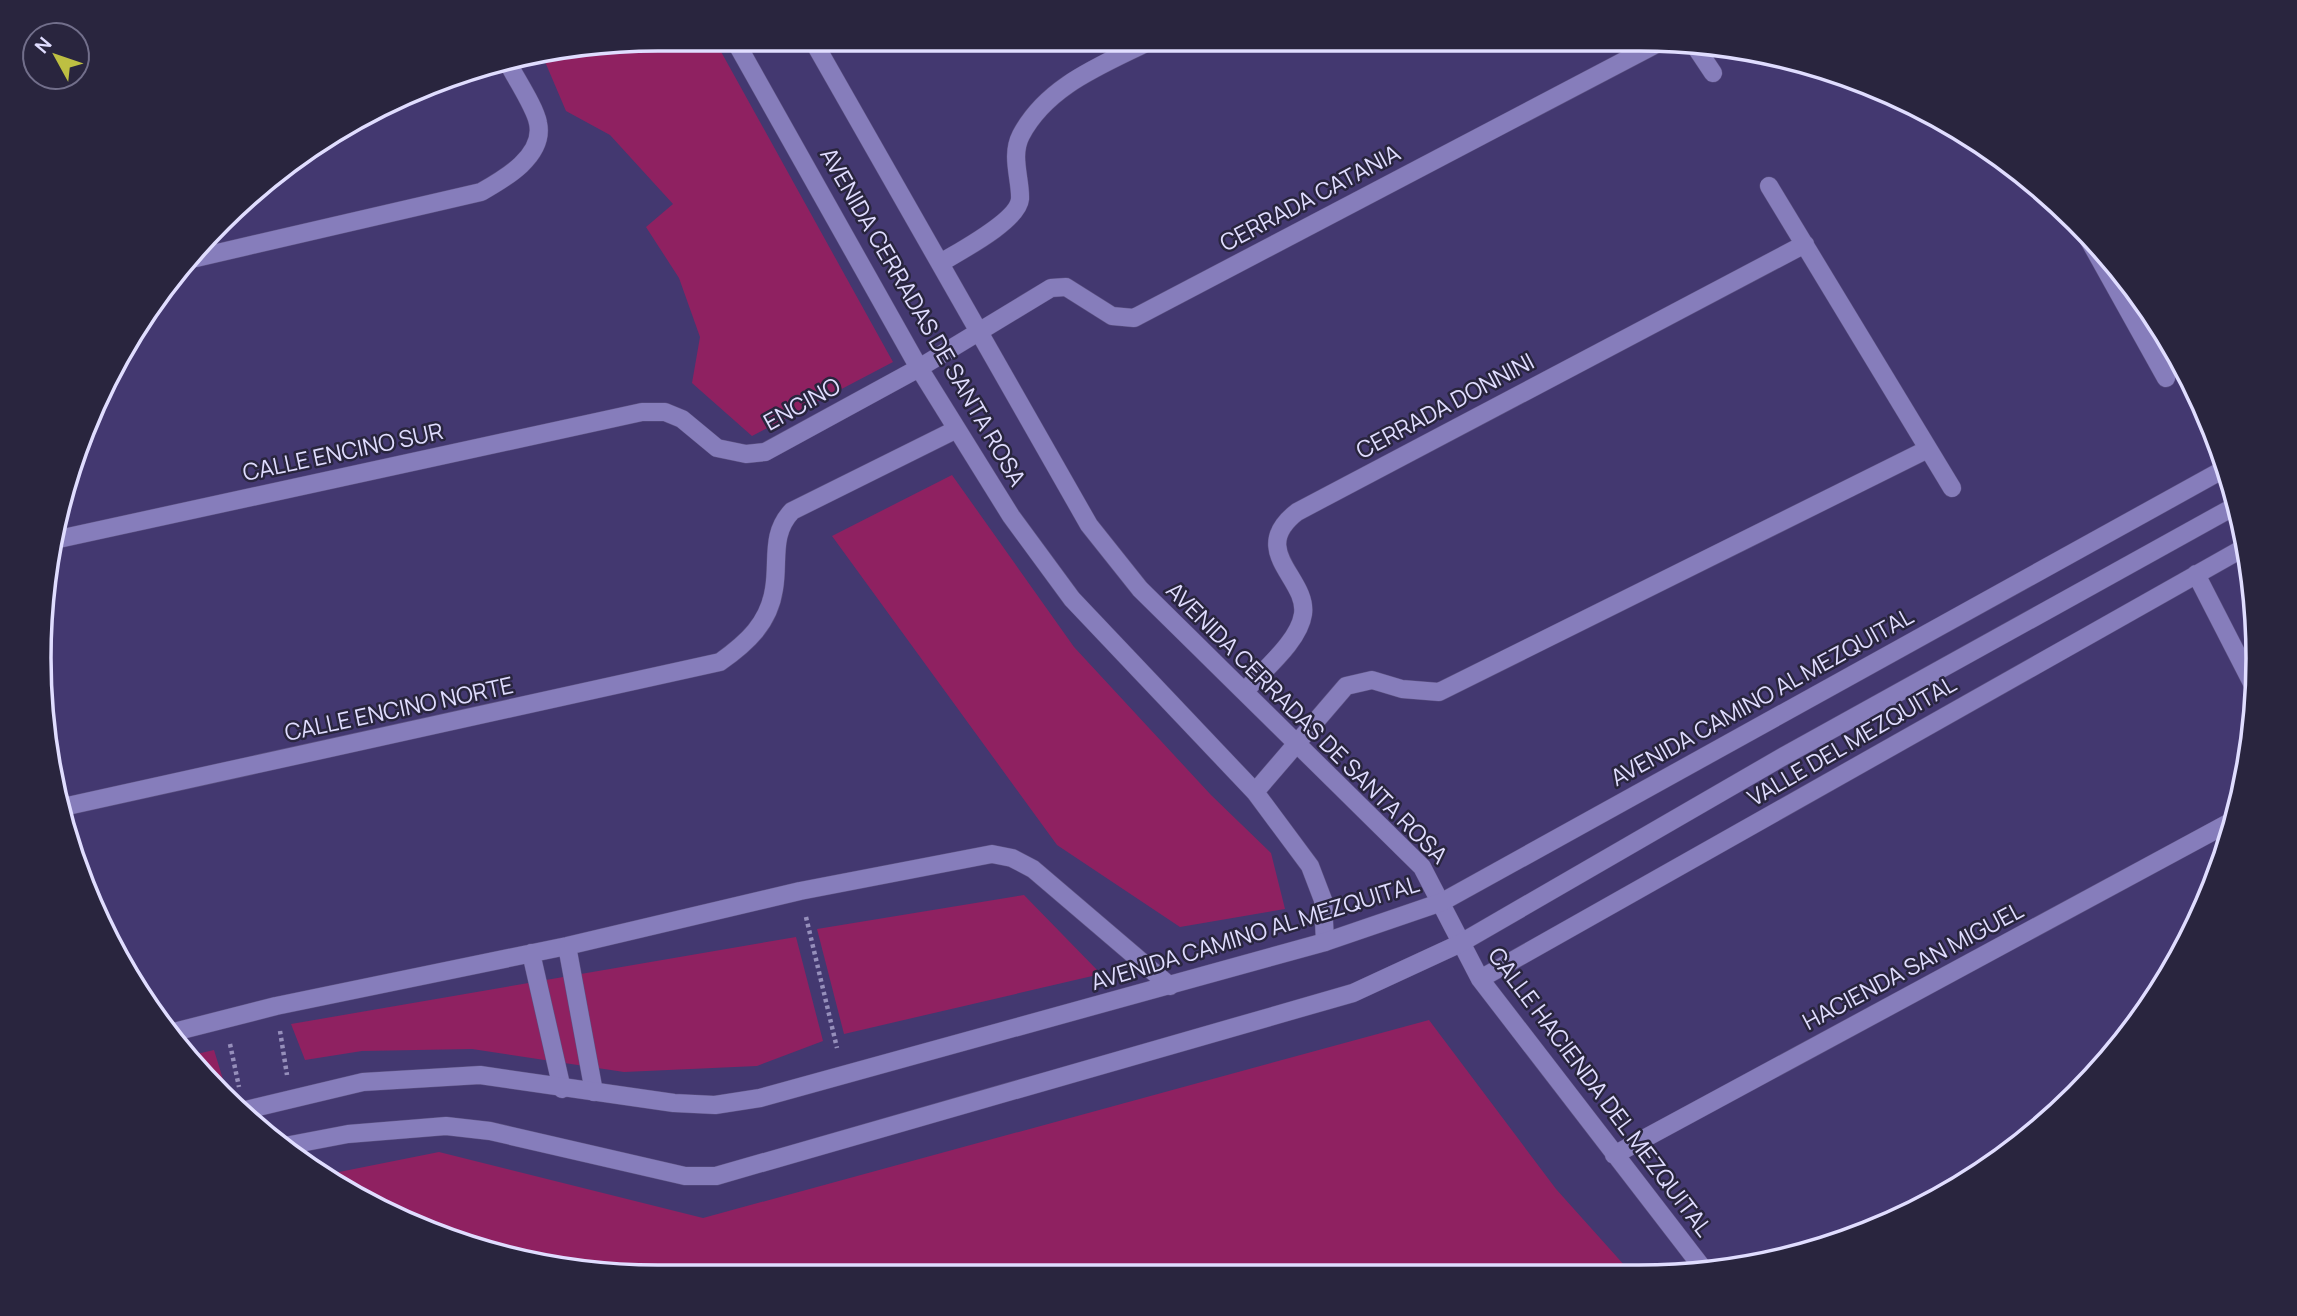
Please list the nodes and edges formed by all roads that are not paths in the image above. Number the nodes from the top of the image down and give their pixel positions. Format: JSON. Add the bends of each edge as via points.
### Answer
{"nodes":[{"id":1,"x":741,"y":51,"type":"edge"},
{"id":2,"x":819,"y":51,"type":"edge"},
{"id":3,"x":1131,"y":51,"type":"edge"},
{"id":4,"x":1643,"y":51,"type":"edge"},
{"id":5,"x":1700,"y":54,"type":"edge"},
{"id":6,"x":511,"y":69,"type":"edge"},
{"id":7,"x":1713,"y":73,"type":"dead end"},
{"id":8,"x":1769,"y":186,"type":"dead end"},
{"id":9,"x":1805,"y":244,"type":"junction"},
{"id":10,"x":203,"y":256,"type":"edge"},
{"id":11,"x":942,"y":262,"type":"junction"},
{"id":12,"x":2106,"y":270,"type":"edge"},
{"id":13,"x":980,"y":332,"type":"junction"},
{"id":14,"x":2151,"y":332,"type":"edge"},
{"id":15,"x":2143,"y":336,"type":"junction"},
{"id":16,"x":919,"y":368,"type":"junction"},
{"id":17,"x":2166,"y":378,"type":"dead end"},
{"id":18,"x":642,"y":412,"type":"joint"},
{"id":19,"x":955,"y":430,"type":"junction"},
{"id":20,"x":1928,"y":449,"type":"junction"},
{"id":21,"x":2217,"y":472,"type":"edge"},
{"id":22,"x":1952,"y":488,"type":"dead end"},
{"id":23,"x":2228,"y":510,"type":"edge"},
{"id":24,"x":62,"y":538,"type":"edge"},
{"id":25,"x":2237,"y":552,"type":"edge"},
{"id":26,"x":2196,"y":574,"type":"junction"},
{"id":27,"x":2246,"y":671,"type":"edge"},
{"id":28,"x":1245,"y":691,"type":"junction"},
{"id":29,"x":1298,"y":745,"type":"junction"},
{"id":30,"x":1255,"y":792,"type":"junction"},
{"id":31,"x":69,"y":806,"type":"edge"},
{"id":32,"x":2222,"y":826,"type":"edge"},
{"id":33,"x":1442,"y":902,"type":"junction"},
{"id":34,"x":1325,"y":942,"type":"junction"},
{"id":35,"x":1459,"y":944,"type":"junction"},
{"id":36,"x":567,"y":946,"type":"junction"},
{"id":37,"x":531,"y":953,"type":"junction"},
{"id":38,"x":1480,"y":979,"type":"junction"},
{"id":39,"x":1170,"y":986,"type":"junction"},
{"id":40,"x":178,"y":1031,"type":"edge"},
{"id":41,"x":562,"y":1088,"type":"junction"},
{"id":42,"x":594,"y":1092,"type":"junction"},
{"id":43,"x":243,"y":1101,"type":"edge"},
{"id":44,"x":294,"y":1144,"type":"edge"},
{"id":45,"x":1614,"y":1154,"type":"junction"},
{"id":46,"x":1698,"y":1262,"type":"edge"}],
"edges":[{"from":1,"to":16,"type":"street","name":"AVENIDA CERRADAS DE SANTA ROSA"},
{"from":2,"to":11,"type":"street","name":"AVENIDA CERRADAS DE SANTA ROSA"},
{"from":3,"to":11,"type":"street","via":[[1059,88],[1034,114],[1019,138],[1015,174],[1020,199],[1014,212]]},
{"from":4,"to":13,"type":"street","name":"CERRADA CATANIA","via":[[1134,318],[1112,316],[1066,287],[1051,288]]},
{"from":5,"to":7,"type":"street"},
{"from":6,"to":10,"type":"street","via":[[538,123],[537,139],[527,158],[509,176],[481,192]]},
{"from":8,"to":9,"type":"street"},
{"from":9,"to":20,"type":"street"},
{"from":9,"to":28,"type":"street","name":"CERRADA DONNINI","via":[[1297,512],[1280,530],[1278,549],[1301,598],[1300,626]]},
{"from":11,"to":13,"type":"street","name":"AVENIDA CERRADAS DE SANTA ROSA"},
{"from":12,"to":15,"type":"street"},
{"from":13,"to":16,"type":"street","name":"ENCINO"},
{"from":13,"to":28,"type":"street","name":"AVENIDA CERRADAS DE SANTA ROSA","via":[[1089,525],[1111,555]]},
{"from":14,"to":15,"type":"street"},
{"from":15,"to":17,"type":"street"},
{"from":16,"to":18,"type":"street","name":"ENCINO","via":[[765,452],[746,454],[718,448],[682,419],[665,412]]},
{"from":16,"to":19,"type":"street","name":"AVENIDA CERRADAS DE SANTA ROSA"},
{"from":18,"to":24,"type":"street","name":"CALLE ENCINO SUR"},
{"from":19,"to":30,"type":"street","name":"AVENIDA CERRADAS DE SANTA ROSA","via":[[1072,599]]},
{"from":19,"to":31,"type":"street","name":"CALLE ENCINO NORTE","via":[[792,511],[776,541],[774,589],[767,614],[757,631],[720,662]]},
{"from":20,"to":22,"type":"street"},
{"from":20,"to":29,"type":"street","via":[[1439,692],[1402,689],[1372,680],[1346,686]]},
{"from":21,"to":33,"type":"street","name":"AVENIDA CAMINO AL MEZQUITAL"},
{"from":23,"to":35,"type":"street","via":[[1772,763]]},
{"from":25,"to":26,"type":"street","name":"VALLE DEL MEZQUITAL"},
{"from":26,"to":27,"type":"street"},
{"from":26,"to":38,"type":"street","name":"VALLE DEL MEZQUITAL"},
{"from":28,"to":29,"type":"street","name":"AVENIDA CERRADAS DE SANTA ROSA"},
{"from":29,"to":30,"type":"street"},
{"from":29,"to":33,"type":"street","name":"AVENIDA CERRADAS DE SANTA ROSA","via":[[1422,867]]},
{"from":30,"to":34,"type":"street","name":"AVENIDA CERRADAS DE SANTA ROSA","via":[[1310,866],[1323,900]]},
{"from":32,"to":45,"type":"street","name":"HACIENDA SAN MIGUEL"},
{"from":33,"to":34,"type":"street","name":"AVENIDA CAMINO AL MEZQUITAL"},
{"from":33,"to":35,"type":"street","name":"CALLE HACIENDA DEL MEZQUITAL"},
{"from":34,"to":39,"type":"street","name":"AVENIDA CAMINO AL MEZQUITAL"},
{"from":35,"to":38,"type":"street","name":"CALLE HACIENDA DEL MEZQUITAL"},
{"from":35,"to":44,"type":"street","via":[[1353,993],[716,1176],[685,1176],[446,1126]]},
{"from":36,"to":37,"type":"street"},
{"from":36,"to":39,"type":"street","via":[[800,891],[992,854],[1033,869]]},
{"from":36,"to":42,"type":"street"},
{"from":37,"to":40,"type":"street"},
{"from":37,"to":41,"type":"street"},
{"from":38,"to":45,"type":"street","name":"CALLE HACIENDA DEL MEZQUITAL"},
{"from":39,"to":42,"type":"street","name":"AVENIDA CAMINO AL MEZQUITAL","via":[[760,1098],[715,1105]]},
{"from":41,"to":42,"type":"street","name":"AVENIDA CAMINO AL MEZQUITAL"},
{"from":41,"to":43,"type":"street","name":"AVENIDA CAMINO AL MEZQUITAL","via":[[480,1075],[363,1082],[291,1100]]},
{"from":45,"to":46,"type":"street","name":"CALLE HACIENDA DEL MEZQUITAL"}]}
